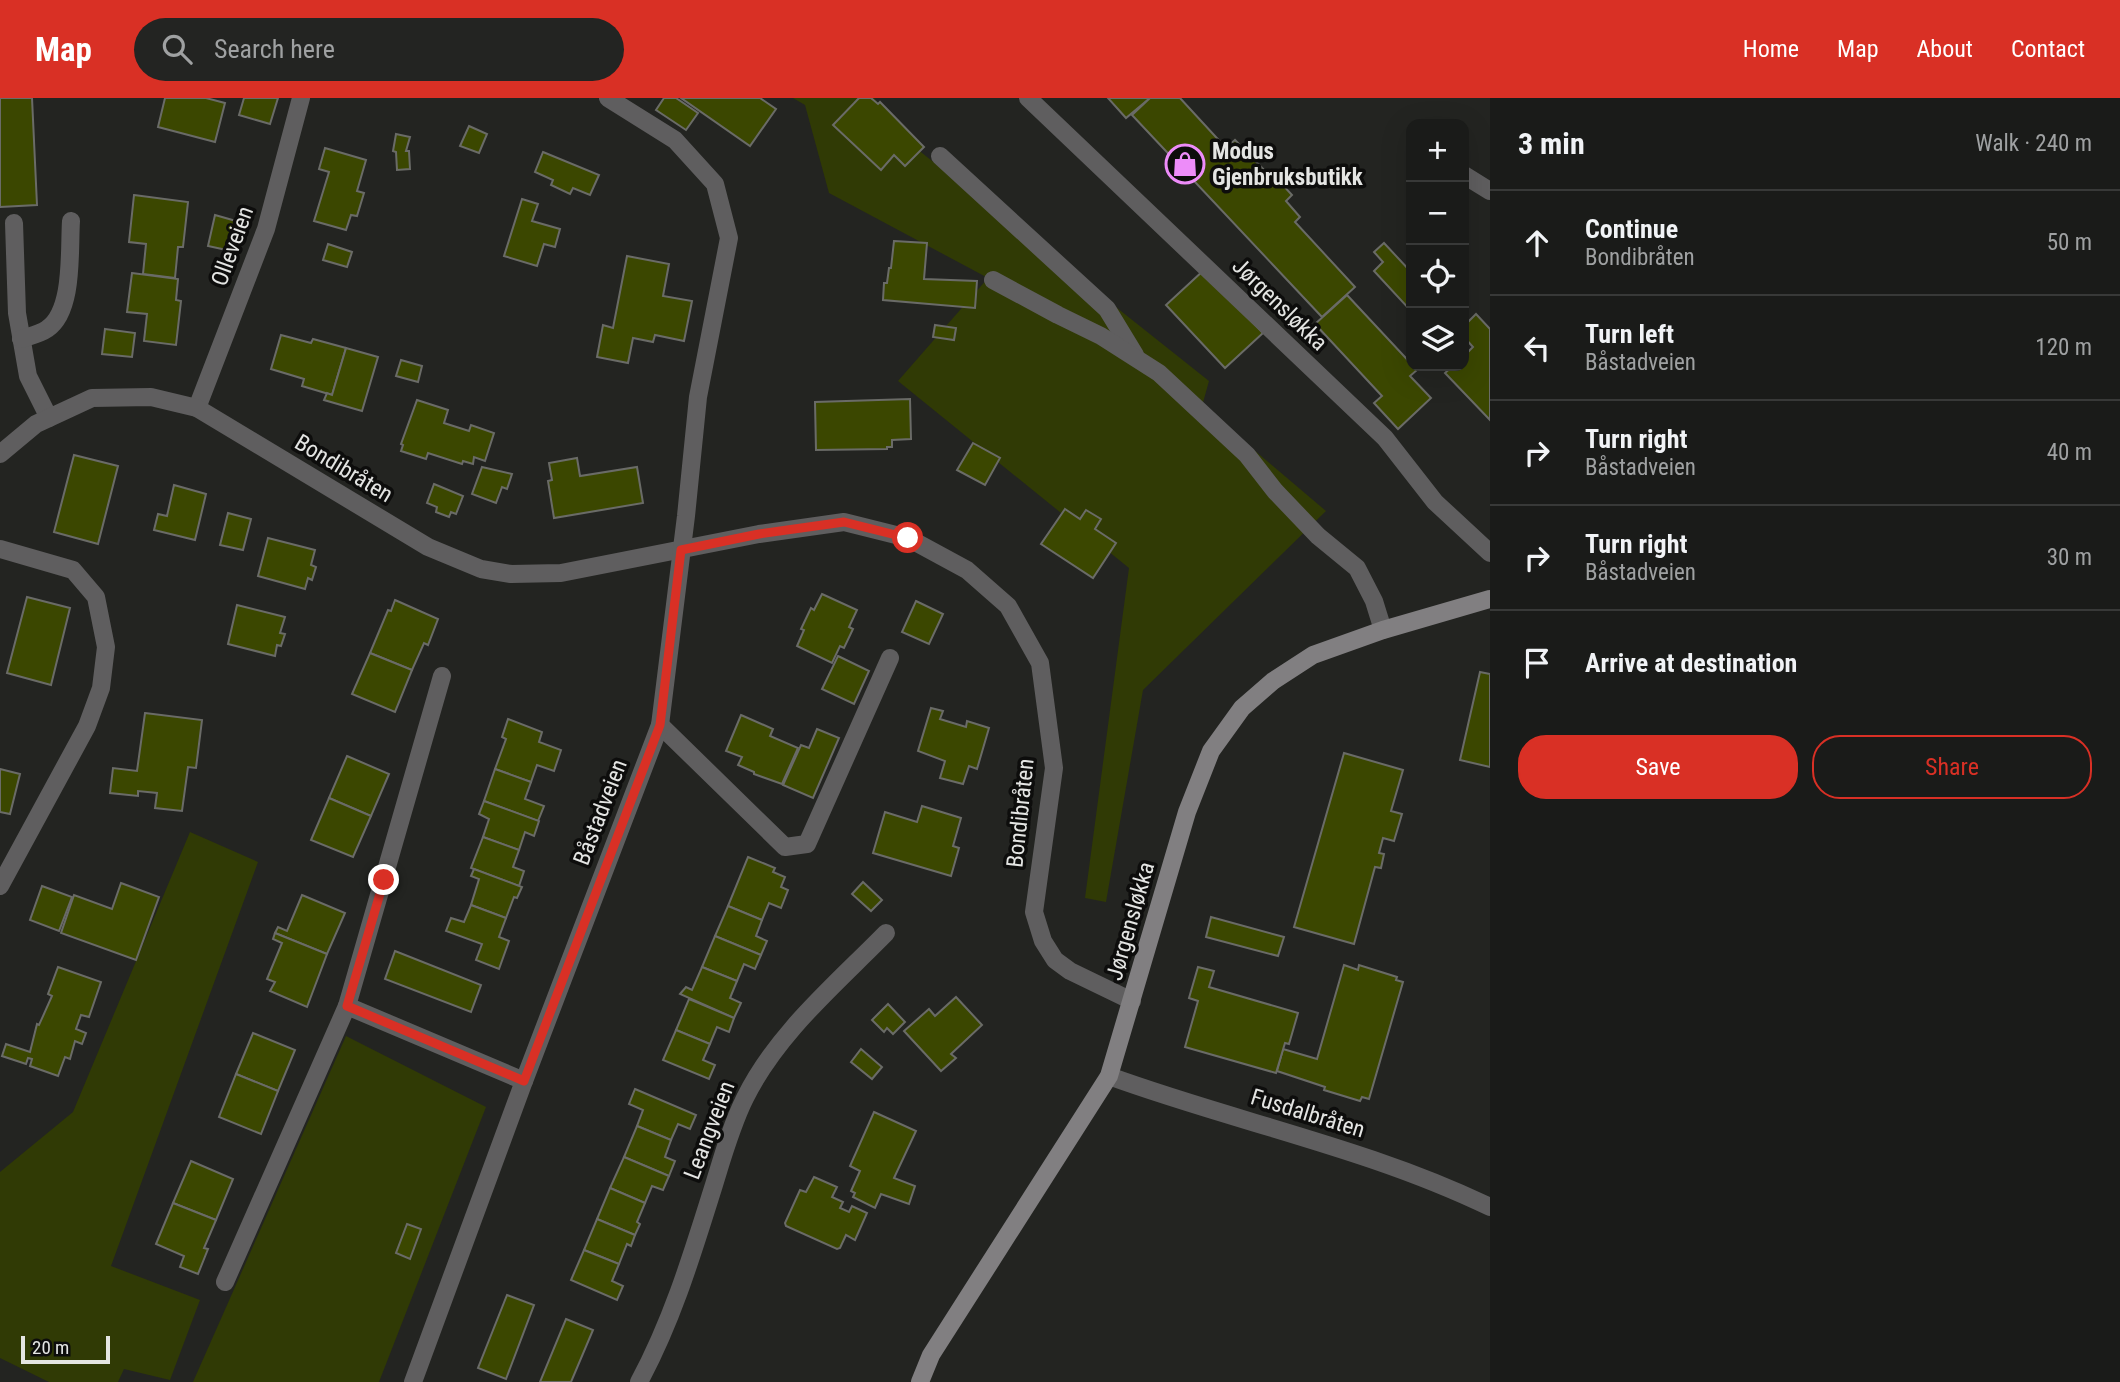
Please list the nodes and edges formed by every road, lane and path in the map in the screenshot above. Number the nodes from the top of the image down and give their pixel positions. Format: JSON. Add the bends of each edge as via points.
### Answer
{"nodes":[{"id":1,"x":302,"y":98,"type":"edge"},
{"id":2,"x":608,"y":98,"type":"edge"},
{"id":3,"x":1028,"y":98,"type":"edge"},
{"id":4,"x":940,"y":156,"type":"dead end"},
{"id":5,"x":1469,"y":178,"type":"edge"},
{"id":6,"x":1490,"y":191,"type":"edge"},
{"id":7,"x":71,"y":221,"type":"dead end"},
{"id":8,"x":14,"y":223,"type":"dead end"},
{"id":9,"x":993,"y":280,"type":"dead end"},
{"id":10,"x":21,"y":339,"type":"junction"},
{"id":11,"x":1136,"y":356,"type":"junction"},
{"id":12,"x":197,"y":408,"type":"junction"},
{"id":13,"x":49,"y":418,"type":"junction"},
{"id":14,"x":0,"y":454,"type":"edge"},
{"id":15,"x":0,"y":549,"type":"edge"},
{"id":16,"x":681,"y":550,"type":"junction"},
{"id":17,"x":1490,"y":552,"type":"edge"},
{"id":18,"x":1490,"y":600,"type":"edge"},
{"id":19,"x":1383,"y":630,"type":"junction"},
{"id":20,"x":890,"y":658,"type":"dead end"},
{"id":21,"x":442,"y":676,"type":"dead end"},
{"id":22,"x":660,"y":725,"type":"junction"},
{"id":23,"x":0,"y":886,"type":"edge"},
{"id":24,"x":886,"y":933,"type":"dead end"},
{"id":25,"x":1132,"y":1001,"type":"junction"},
{"id":26,"x":347,"y":1006,"type":"junction"},
{"id":27,"x":1109,"y":1076,"type":"junction"},
{"id":28,"x":524,"y":1081,"type":"junction"},
{"id":29,"x":1490,"y":1207,"type":"edge"},
{"id":30,"x":225,"y":1282,"type":"dead end"},
{"id":31,"x":413,"y":1382,"type":"edge"},
{"id":32,"x":639,"y":1382,"type":"edge"},
{"id":33,"x":920,"y":1382,"type":"edge"}],
"edges":[{"from":1,"to":12,"type":"street","name":"Olleveien","via":[[266,229]]},
{"from":2,"to":16,"type":"street","via":[[675,140],[715,184],[729,238],[698,397]]},
{"from":3,"to":17,"type":"street","name":"Jørgensløkka","via":[[1385,438],[1435,502]]},
{"from":4,"to":11,"type":"street","via":[[1107,309]]},
{"from":5,"to":6,"type":"street"},
{"from":7,"to":10,"type":"street","via":[[65,304],[58,320],[46,330]]},
{"from":8,"to":10,"type":"street"},
{"from":9,"to":11,"type":"street"},
{"from":10,"to":13,"type":"street","via":[[28,376]]},
{"from":11,"to":19,"type":"street","via":[[1238,446],[1318,536],[1357,568]]},
{"from":12,"to":13,"type":"street","name":"Bondibråten","via":[[151,397],[92,398]]},
{"from":12,"to":16,"type":"street","name":"Bondibråten","via":[[428,547],[481,569],[561,573]]},
{"from":13,"to":14,"type":"street","name":"Bondibråten"},
{"from":15,"to":23,"type":"street","via":[[73,570],[96,597],[106,647],[101,688],[87,726]]},
{"from":16,"to":22,"type":"street","name":"Båstadveien"},
{"from":16,"to":25,"type":"street","name":"Bondibråten","via":[[844,522],[908,538],[967,570],[1007,606],[1040,663],[1054,768],[1034,912],[1040,931],[1055,960]]},
{"from":18,"to":19,"type":"street","name":"Jørgensløkka"},
{"from":19,"to":25,"type":"street","name":"Jørgensløkka","via":[[1313,654],[1273,681],[1242,708],[1211,751],[1187,813]]},
{"from":20,"to":22,"type":"street","via":[[807,844],[785,847]]},
{"from":21,"to":26,"type":"street"},
{"from":22,"to":28,"type":"street","name":"Båstadveien"},
{"from":24,"to":32,"type":"street","name":"Leangveien","via":[[788,1033],[761,1069],[744,1100],[659,1345]]},
{"from":25,"to":27,"type":"street","name":"Jørgensløkka"},
{"from":26,"to":28,"type":"street"},
{"from":26,"to":30,"type":"street"},
{"from":27,"to":29,"type":"street","name":"Fusdalbråten","via":[[1389,1164]]},
{"from":27,"to":33,"type":"street","name":"Jørgensløkka","via":[[931,1355]]},
{"from":28,"to":31,"type":"street","name":"Båstadveien"}]}
